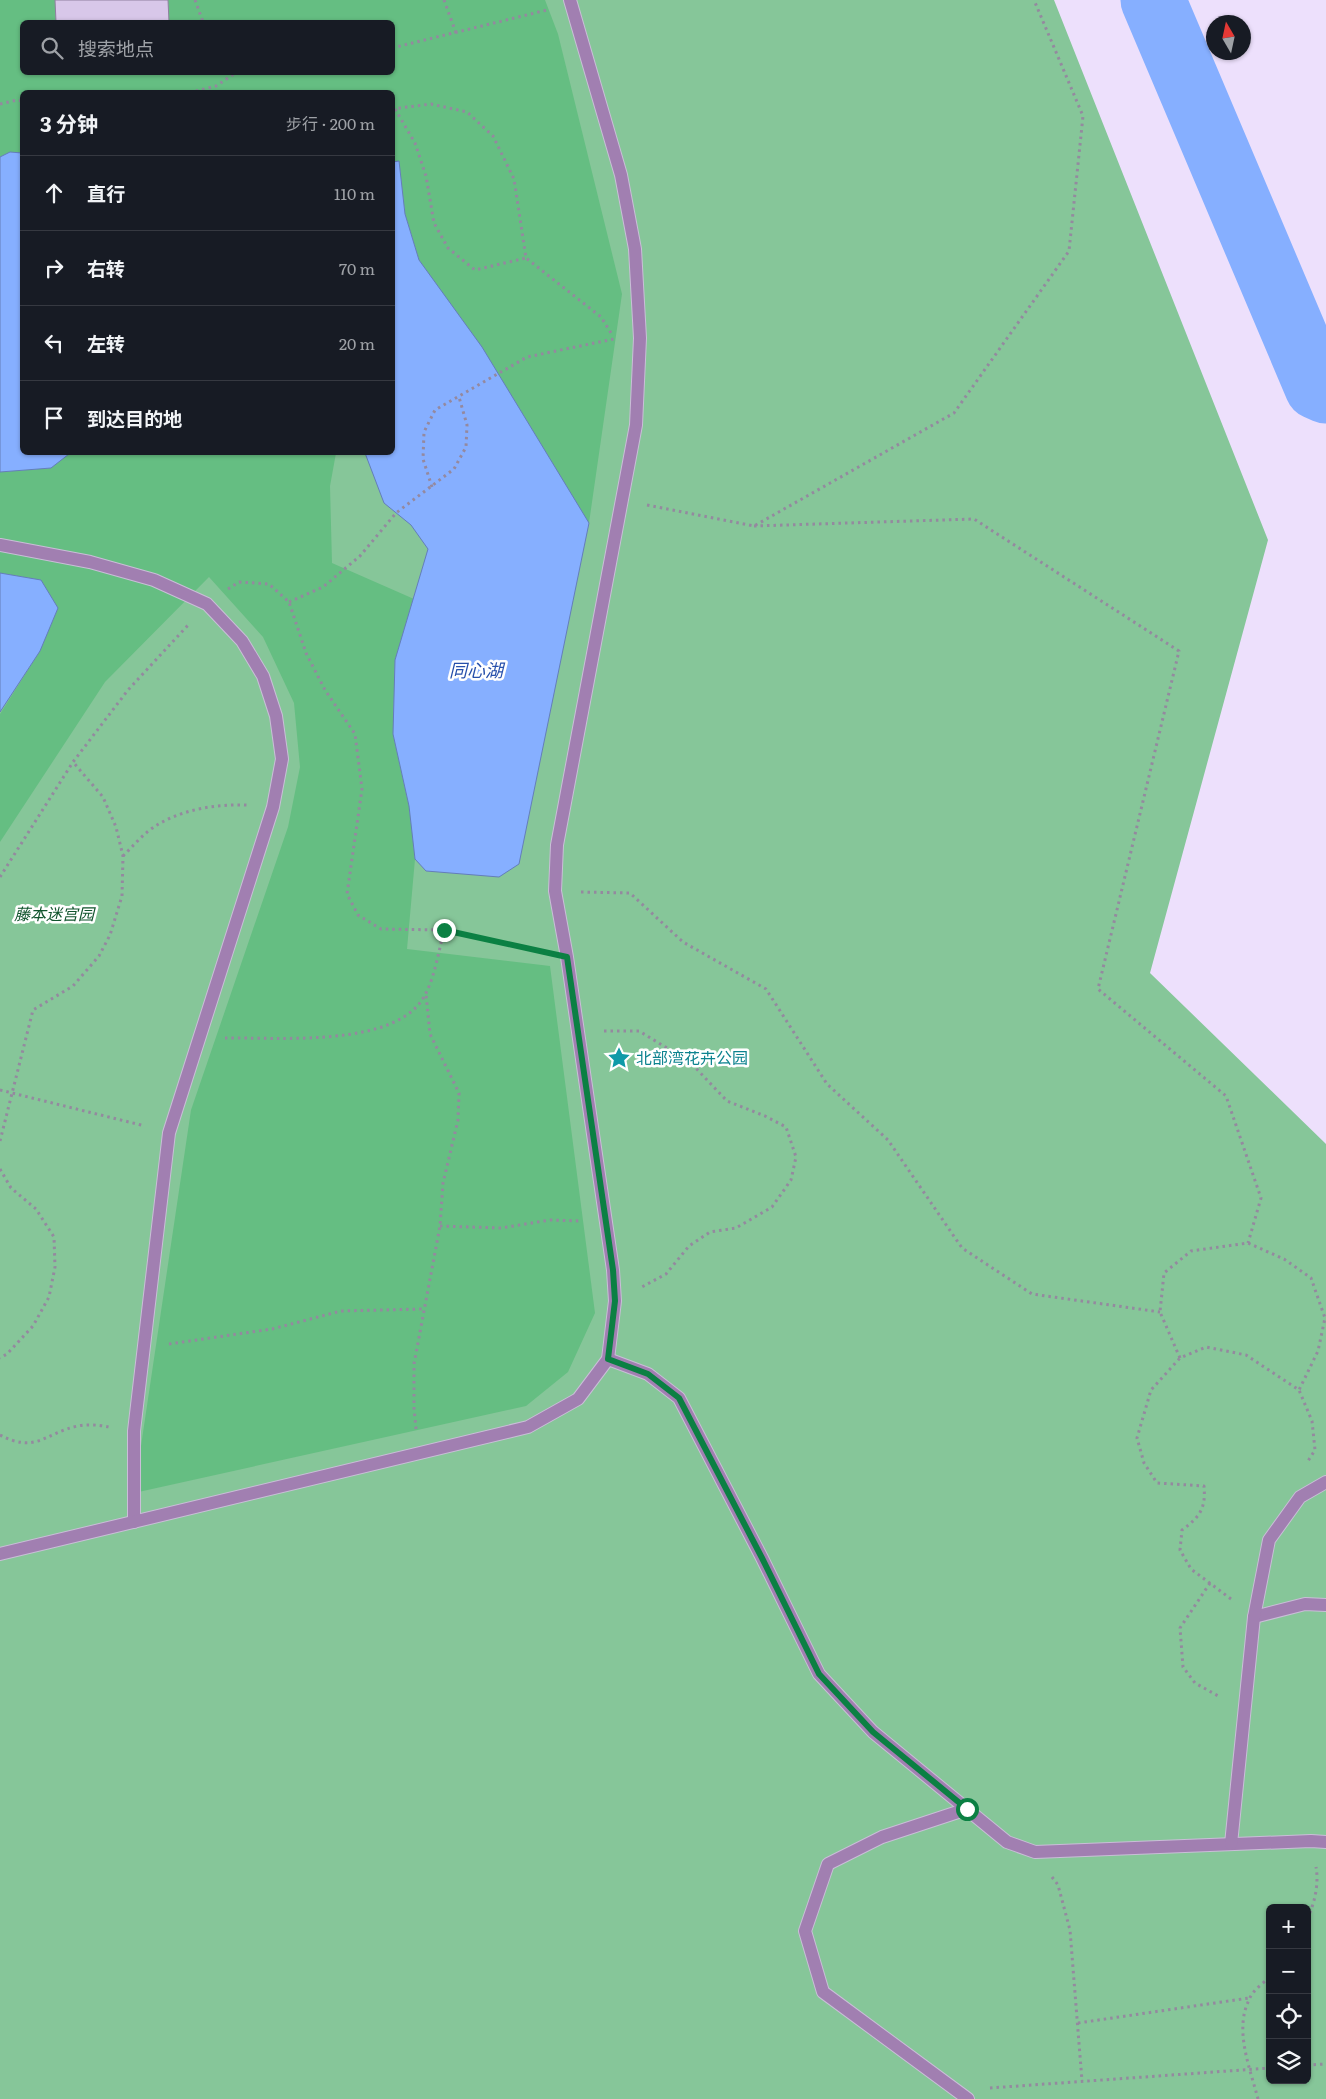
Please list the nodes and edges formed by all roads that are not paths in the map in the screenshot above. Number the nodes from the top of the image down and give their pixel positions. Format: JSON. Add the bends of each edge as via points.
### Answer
{"nodes":[{"id":1,"x":570,"y":2,"type":"edge"},
{"id":2,"x":0,"y":545,"type":"edge"},
{"id":3,"x":608,"y":1359,"type":"junction"},
{"id":4,"x":1326,"y":1482,"type":"edge"},
{"id":5,"x":134,"y":1522,"type":"junction"},
{"id":6,"x":0,"y":1554,"type":"edge"},
{"id":7,"x":1326,"y":1605,"type":"edge"},
{"id":8,"x":1254,"y":1617,"type":"junction"},
{"id":9,"x":967,"y":1809,"type":"junction"},
{"id":10,"x":1326,"y":1842,"type":"edge"},
{"id":11,"x":1231,"y":1844,"type":"junction"},
{"id":12,"x":968,"y":2099,"type":"edge"}],
"edges":[{"from":1,"to":3,"type":"lane","via":[[621,175],[635,249],[640,338],[636,425],[557,845],[555,891],[613,1270],[615,1301]]},
{"from":2,"to":5,"type":"lane","via":[[99,564],[154,580],[207,604],[242,640],[263,676],[276,716],[282,759],[273,806],[169,1132],[134,1431]]},
{"from":3,"to":5,"type":"lane","via":[[578,1399],[528,1427]]},
{"from":3,"to":9,"type":"lane","via":[[648,1374],[679,1398],[819,1674],[873,1732]]},
{"from":4,"to":8,"type":"lane","via":[[1300,1498],[1269,1540]]},
{"from":5,"to":6,"type":"lane"},
{"from":7,"to":8,"type":"lane","via":[[1305,1604]]},
{"from":8,"to":11,"type":"lane"},
{"from":9,"to":11,"type":"lane","via":[[1007,1842],[1035,1852]]},
{"from":9,"to":12,"type":"lane","via":[[882,1837],[828,1864],[805,1931],[823,1992]]},
{"from":10,"to":11,"type":"lane"}]}
